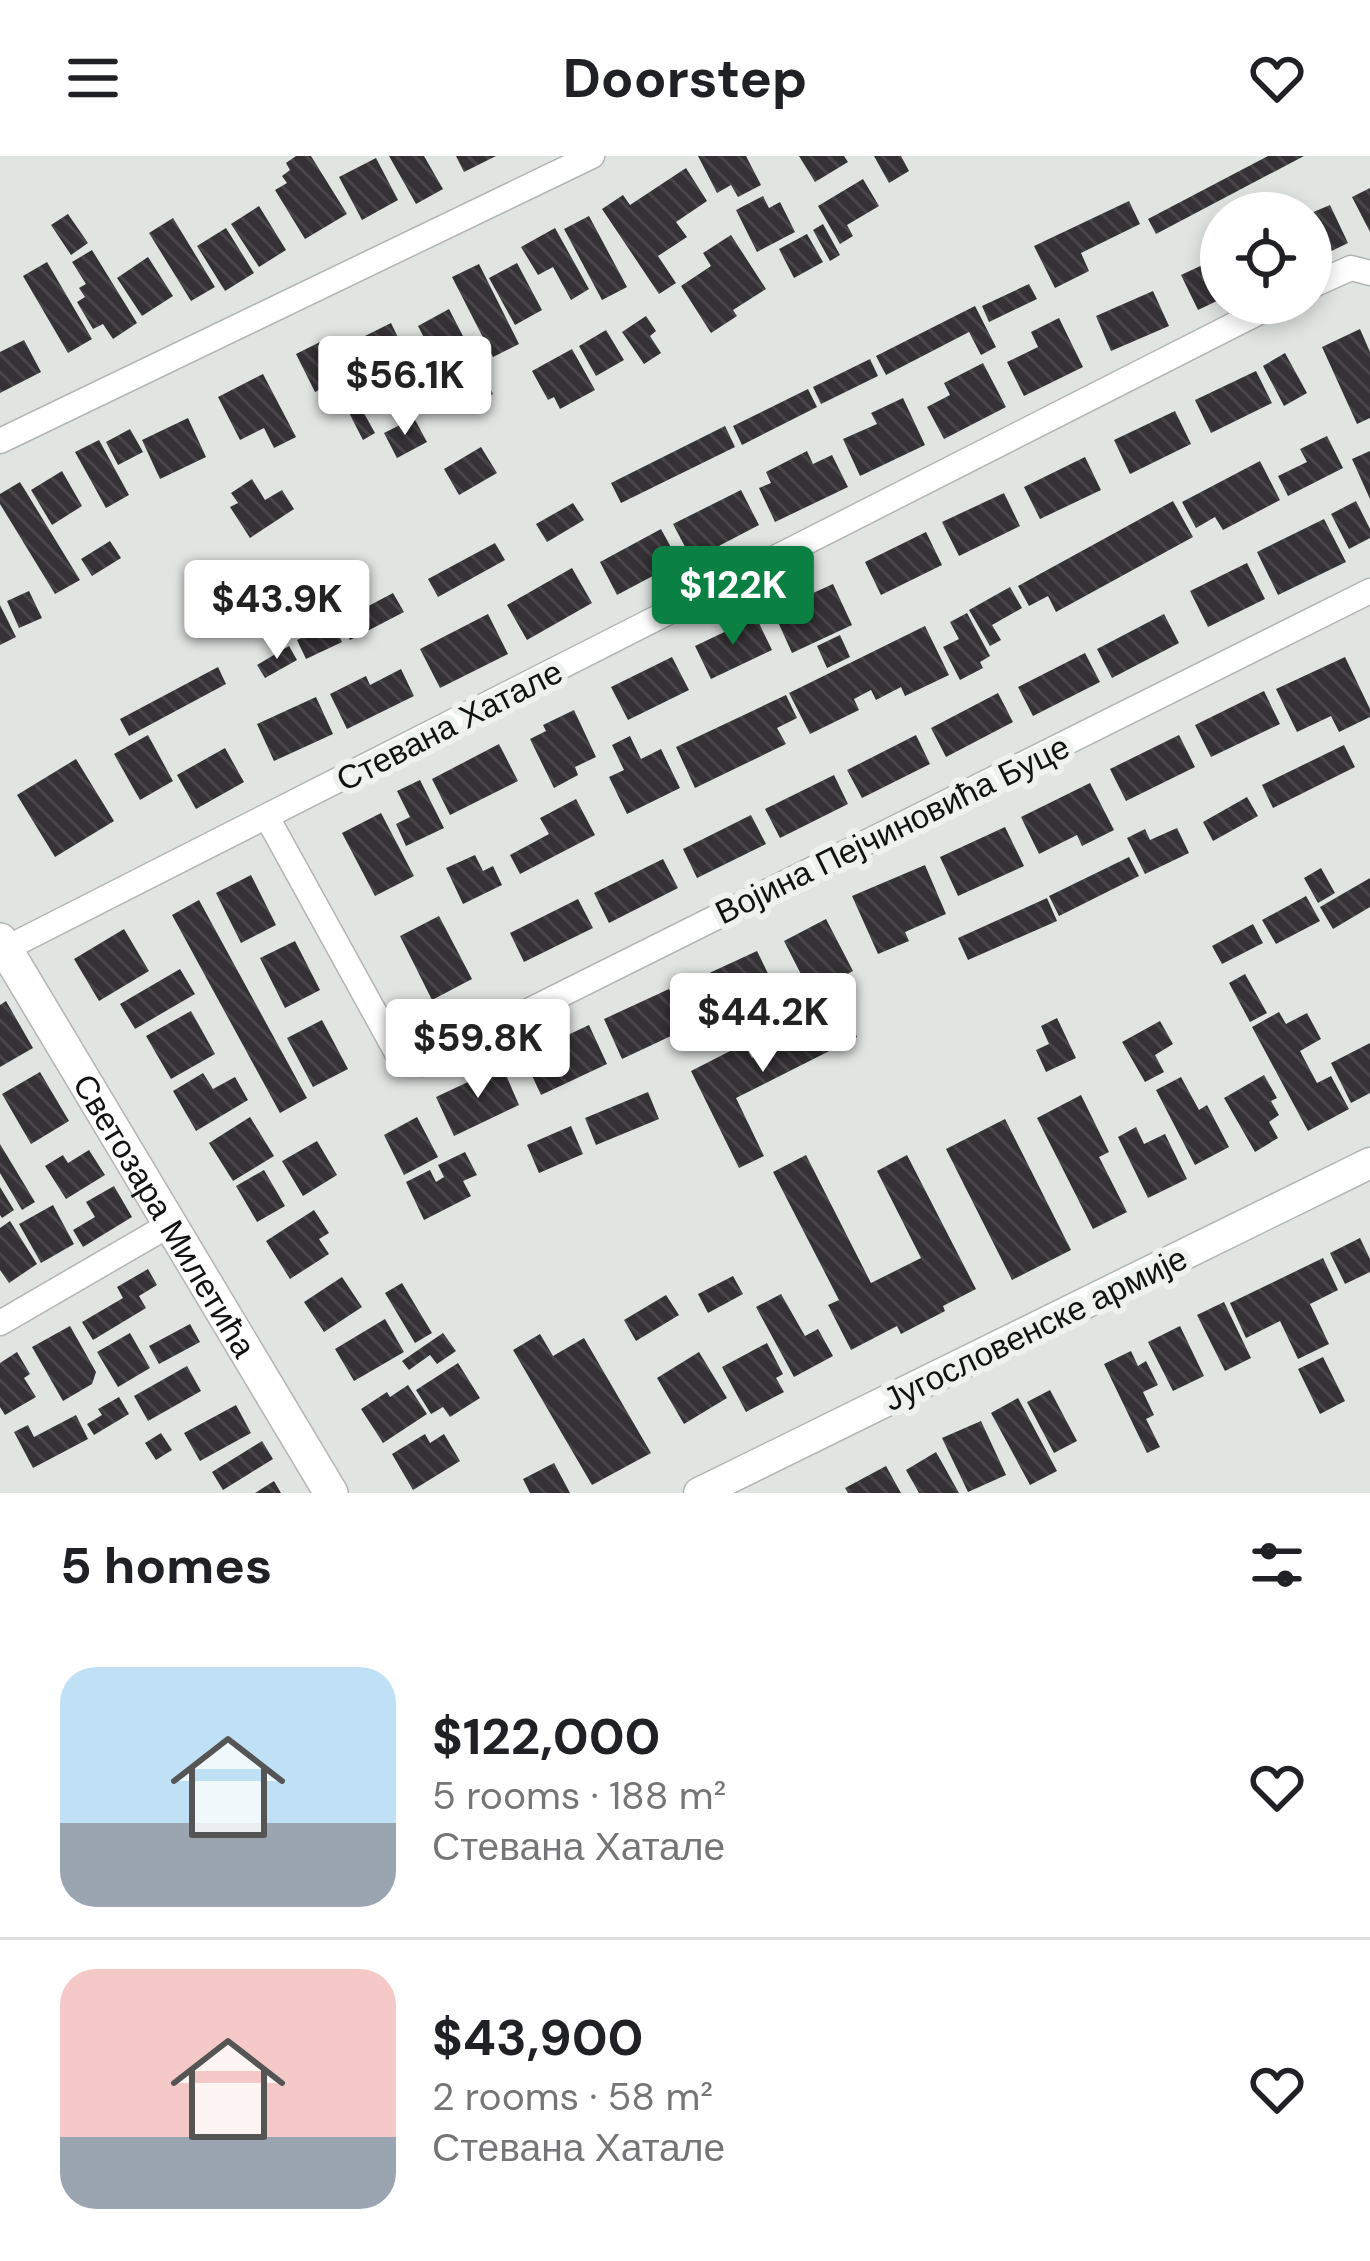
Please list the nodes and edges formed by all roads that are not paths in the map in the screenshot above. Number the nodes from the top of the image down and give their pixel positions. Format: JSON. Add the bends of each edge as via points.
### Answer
{"nodes":[{"id":1,"x":576,"y":159,"type":"edge"},
{"id":2,"x":1370,"y":273,"type":"edge"},
{"id":3,"x":1332,"y":277,"type":"edge"},
{"id":4,"x":1236,"y":324,"type":"edge"},
{"id":5,"x":0,"y":441,"type":"edge"},
{"id":6,"x":1370,"y":592,"type":"edge"},
{"id":7,"x":268,"y":819,"type":"junction"},
{"id":8,"x":3,"y":945,"type":"edge"},
{"id":9,"x":1370,"y":1163,"type":"edge"},
{"id":10,"x":169,"y":1225,"type":"junction"},
{"id":11,"x":0,"y":1323,"type":"edge"},
{"id":12,"x":331,"y":1493,"type":"edge"},
{"id":13,"x":699,"y":1493,"type":"edge"}],
"edges":[{"from":1,"to":5,"type":"street"},
{"from":2,"to":3,"type":"street","via":[[1352,268]]},
{"from":4,"to":7,"type":"street","name":"Стевана Хатале"},
{"from":6,"to":7,"type":"street","name":"Војина Пејчиновића Буце","via":[[422,1064],[397,1052]]},
{"from":7,"to":8,"type":"street","name":"Стевана Хатале"},
{"from":8,"to":10,"type":"main road","name":"Светозара Милетића"},
{"from":9,"to":13,"type":"street","name":"Југословенске армије"},
{"from":10,"to":11,"type":"street"},
{"from":10,"to":12,"type":"main road","name":"Светозара Милетића"}]}
